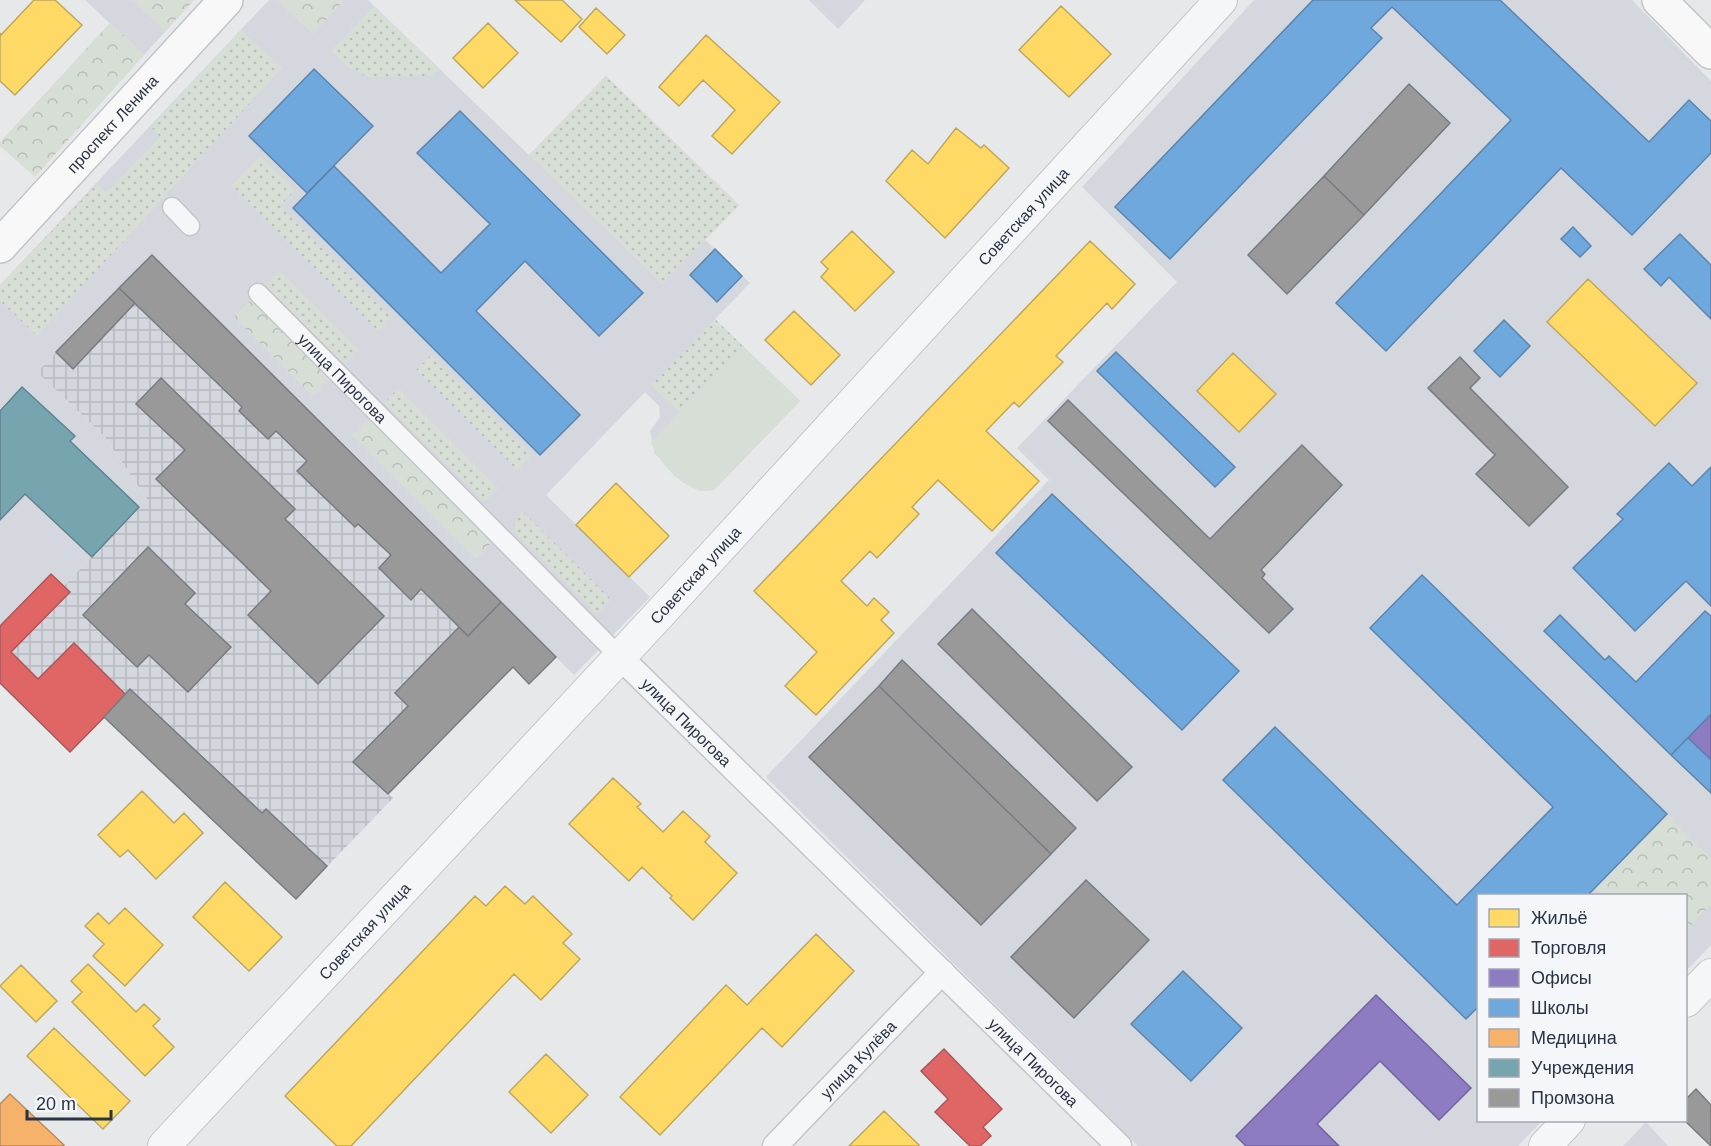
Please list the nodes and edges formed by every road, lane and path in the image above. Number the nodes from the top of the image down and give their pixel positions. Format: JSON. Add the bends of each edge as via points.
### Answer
{"nodes":[{"id":1,"x":226,"y":0,"type":"edge"},
{"id":2,"x":1221,"y":0,"type":"edge"},
{"id":3,"x":1659,"y":0,"type":"edge"},
{"id":4,"x":1711,"y":52,"type":"edge"},
{"id":5,"x":172,"y":207,"type":"dead end"},
{"id":6,"x":190,"y":226,"type":"dead end"},
{"id":7,"x":0,"y":246,"type":"edge"},
{"id":8,"x":258,"y":293,"type":"dead end"},
{"id":9,"x":620,"y":657,"type":"junction"},
{"id":10,"x":942,"y":972,"type":"junction"},
{"id":11,"x":1711,"y":975,"type":"edge"},
{"id":12,"x":1687,"y":1000,"type":"edge"},
{"id":13,"x":1567,"y":1122,"type":"edge"},
{"id":14,"x":164,"y":1146,"type":"edge"},
{"id":15,"x":774,"y":1146,"type":"edge"},
{"id":16,"x":1119,"y":1146,"type":"edge"},
{"id":17,"x":1545,"y":1146,"type":"edge"}],
"edges":[{"from":1,"to":7,"type":"main road","name":"проспект Ленина"},
{"from":2,"to":9,"type":"street","name":"Советская улица"},
{"from":3,"to":4,"type":"main road"},
{"from":5,"to":6,"type":"street"},
{"from":8,"to":9,"type":"street","name":"улица Пирогова"},
{"from":9,"to":10,"type":"street","name":"улица Пирогова"},
{"from":9,"to":14,"type":"street","name":"Советская улица"},
{"from":10,"to":15,"type":"street","name":"улица Кулёва"},
{"from":10,"to":16,"type":"street","name":"улица Пирогова"},
{"from":11,"to":12,"type":"street"},
{"from":13,"to":17,"type":"street"}]}
